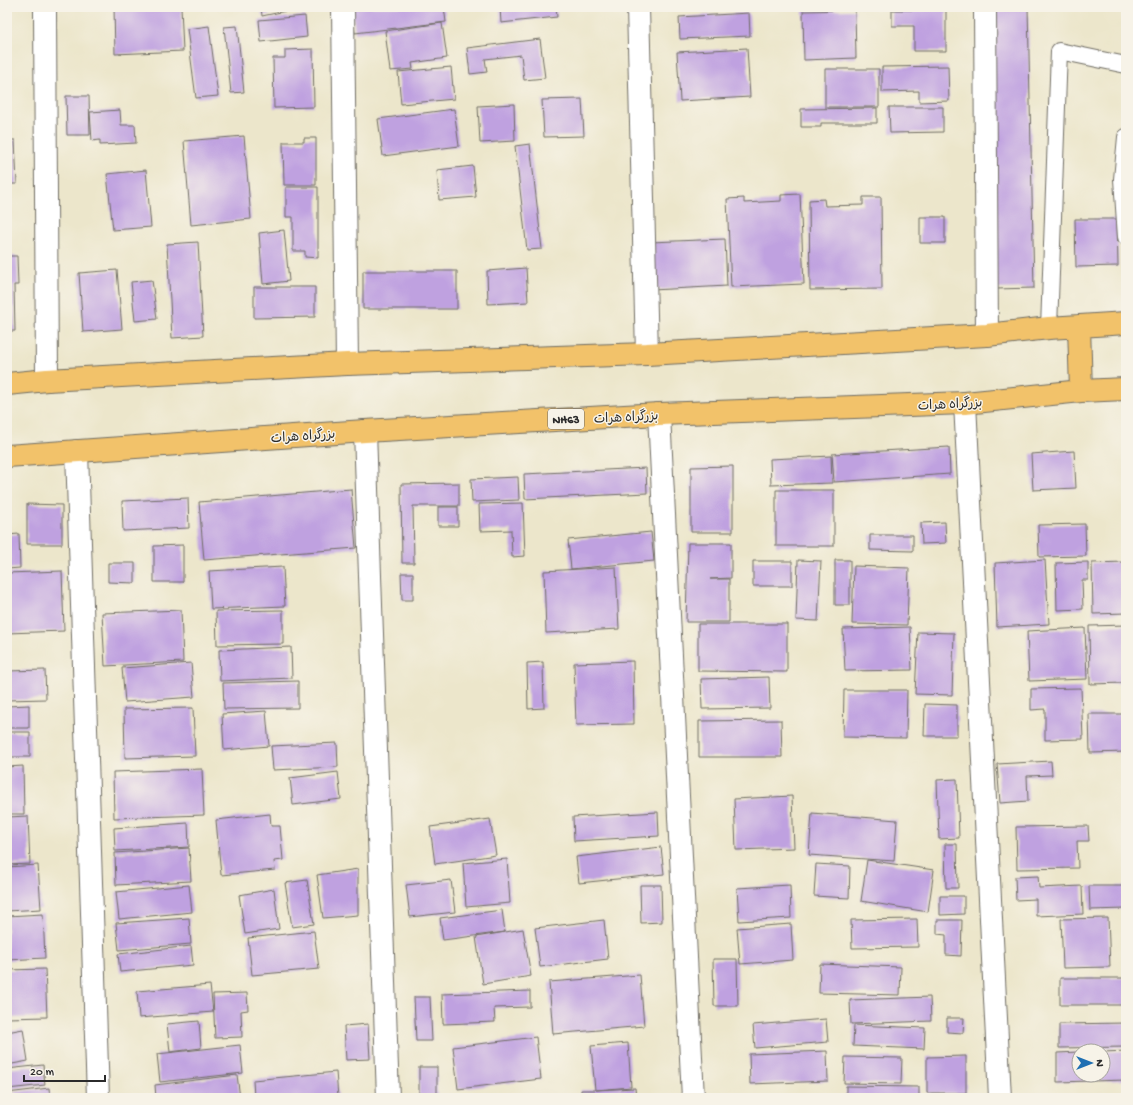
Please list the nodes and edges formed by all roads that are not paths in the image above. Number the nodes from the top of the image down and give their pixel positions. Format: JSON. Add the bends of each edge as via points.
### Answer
{"nodes":[{"id":1,"x":45,"y":7,"type":"edge"},
{"id":2,"x":344,"y":7,"type":"edge"},
{"id":3,"x":638,"y":7,"type":"edge"},
{"id":4,"x":985,"y":7,"type":"edge"},
{"id":5,"x":1126,"y":65,"type":"edge"},
{"id":6,"x":1126,"y":137,"type":"edge"},
{"id":7,"x":1126,"y":237,"type":"edge"},
{"id":8,"x":1126,"y":323,"type":"edge"},
{"id":9,"x":1079,"y":326,"type":"junction"},
{"id":10,"x":1049,"y":328,"type":"junction"},
{"id":11,"x":987,"y":335,"type":"junction"},
{"id":12,"x":647,"y":354,"type":"junction"},
{"id":13,"x":347,"y":364,"type":"junction"},
{"id":14,"x":47,"y":380,"type":"junction"},
{"id":15,"x":7,"y":384,"type":"edge"},
{"id":16,"x":1126,"y":389,"type":"edge"},
{"id":17,"x":1081,"y":391,"type":"junction"},
{"id":18,"x":965,"y":403,"type":"junction"},
{"id":19,"x":659,"y":414,"type":"junction"},
{"id":20,"x":365,"y":431,"type":"junction"},
{"id":21,"x":77,"y":451,"type":"junction"},
{"id":22,"x":7,"y":456,"type":"edge"},
{"id":23,"x":98,"y":1098,"type":"edge"},
{"id":24,"x":388,"y":1098,"type":"edge"},
{"id":25,"x":693,"y":1098,"type":"edge"},
{"id":26,"x":1000,"y":1098,"type":"edge"}],
"edges":[{"from":1,"to":14,"type":"street"},
{"from":2,"to":13,"type":"street"},
{"from":3,"to":12,"type":"street"},
{"from":4,"to":11,"type":"street"},
{"from":5,"to":10,"type":"lane","via":[[1059,51]]},
{"from":6,"to":7,"type":"lane","via":[[1122,179]]},
{"from":8,"to":9,"type":"highway"},
{"from":9,"to":10,"type":"highway"},
{"from":9,"to":17,"type":"highway"},
{"from":10,"to":11,"type":"highway"},
{"from":11,"to":12,"type":"highway"},
{"from":12,"to":13,"type":"highway"},
{"from":13,"to":14,"type":"highway"},
{"from":14,"to":15,"type":"highway"},
{"from":16,"to":17,"type":"highway","name":"بزرگراه هرات","number":"NH63"},
{"from":17,"to":18,"type":"highway","name":"بزرگراه هرات","number":"NH63"},
{"from":18,"to":19,"type":"highway","name":"بزرگراه هرات","number":"NH63"},
{"from":18,"to":26,"type":"street"},
{"from":19,"to":20,"type":"highway","name":"بزرگراه هرات","number":"NH63"},
{"from":19,"to":25,"type":"street"},
{"from":20,"to":21,"type":"highway","name":"بزرگراه هرات","number":"NH63"},
{"from":20,"to":24,"type":"street"},
{"from":21,"to":22,"type":"highway","name":"بزرگراه هرات","number":"NH63"},
{"from":21,"to":23,"type":"street"}]}
